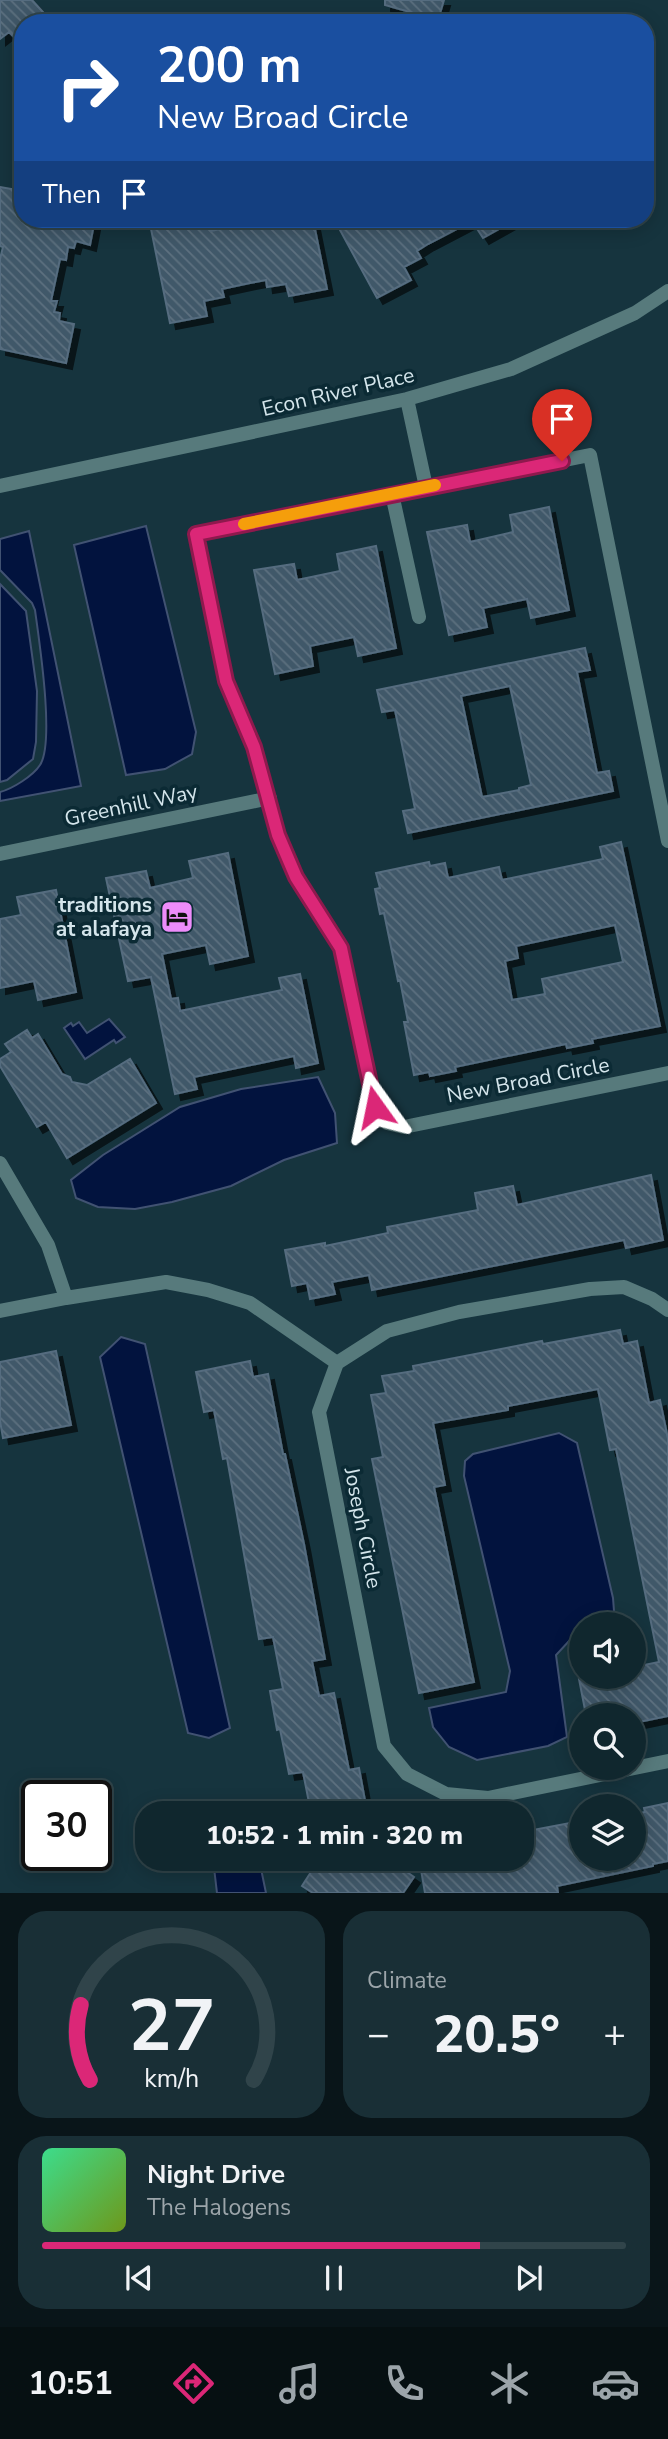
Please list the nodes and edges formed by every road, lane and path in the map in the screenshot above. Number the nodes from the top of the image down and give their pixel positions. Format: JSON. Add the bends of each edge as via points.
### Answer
{"nodes":[{"id":1,"x":668,"y":291,"type":"edge"},
{"id":2,"x":407,"y":399,"type":"junction"},
{"id":3,"x":0,"y":486,"type":"edge"},
{"id":4,"x":426,"y":487,"type":"junction"},
{"id":5,"x":392,"y":494,"type":"junction"},
{"id":6,"x":419,"y":617,"type":"dead end"},
{"id":7,"x":270,"y":798,"type":"junction"},
{"id":8,"x":668,"y":841,"type":"edge"},
{"id":9,"x":0,"y":854,"type":"edge"},
{"id":10,"x":668,"y":1073,"type":"edge"},
{"id":11,"x":0,"y":1163,"type":"edge"},
{"id":12,"x":66,"y":1298,"type":"junction"},
{"id":13,"x":668,"y":1310,"type":"edge"},
{"id":14,"x":0,"y":1311,"type":"edge"},
{"id":15,"x":337,"y":1363,"type":"junction"},
{"id":16,"x":668,"y":1761,"type":"edge"}],
"edges":[{"from":1,"to":2,"type":"street","name":"Econ River Place","via":[[635,313],[511,369]]},
{"from":2,"to":3,"type":"street","name":"Econ River Place"},
{"from":2,"to":4,"type":"street"},
{"from":4,"to":5,"type":"street","name":"New Broad Circle"},
{"from":4,"to":8,"type":"street","name":"New Broad Circle","via":[[590,455]]},
{"from":5,"to":6,"type":"street"},
{"from":5,"to":7,"type":"street","name":"New Broad Circle","via":[[196,534],[226,681]]},
{"from":7,"to":9,"type":"street","name":"Greenhill Way"},
{"from":7,"to":10,"type":"street","name":"New Broad Circle","via":[[278,835],[296,877],[341,948],[375,1107],[387,1123],[404,1127]]},
{"from":11,"to":12,"type":"street","via":[[48,1245]]},
{"from":12,"to":14,"type":"street"},
{"from":12,"to":15,"type":"street","via":[[166,1282],[208,1290],[250,1303]]},
{"from":13,"to":15,"type":"street","via":[[624,1287],[590,1289],[460,1312],[387,1331]]},
{"from":15,"to":16,"type":"street","name":"Joseph Circle","via":[[319,1412],[384,1746],[399,1765],[446,1794],[488,1798]]}]}
